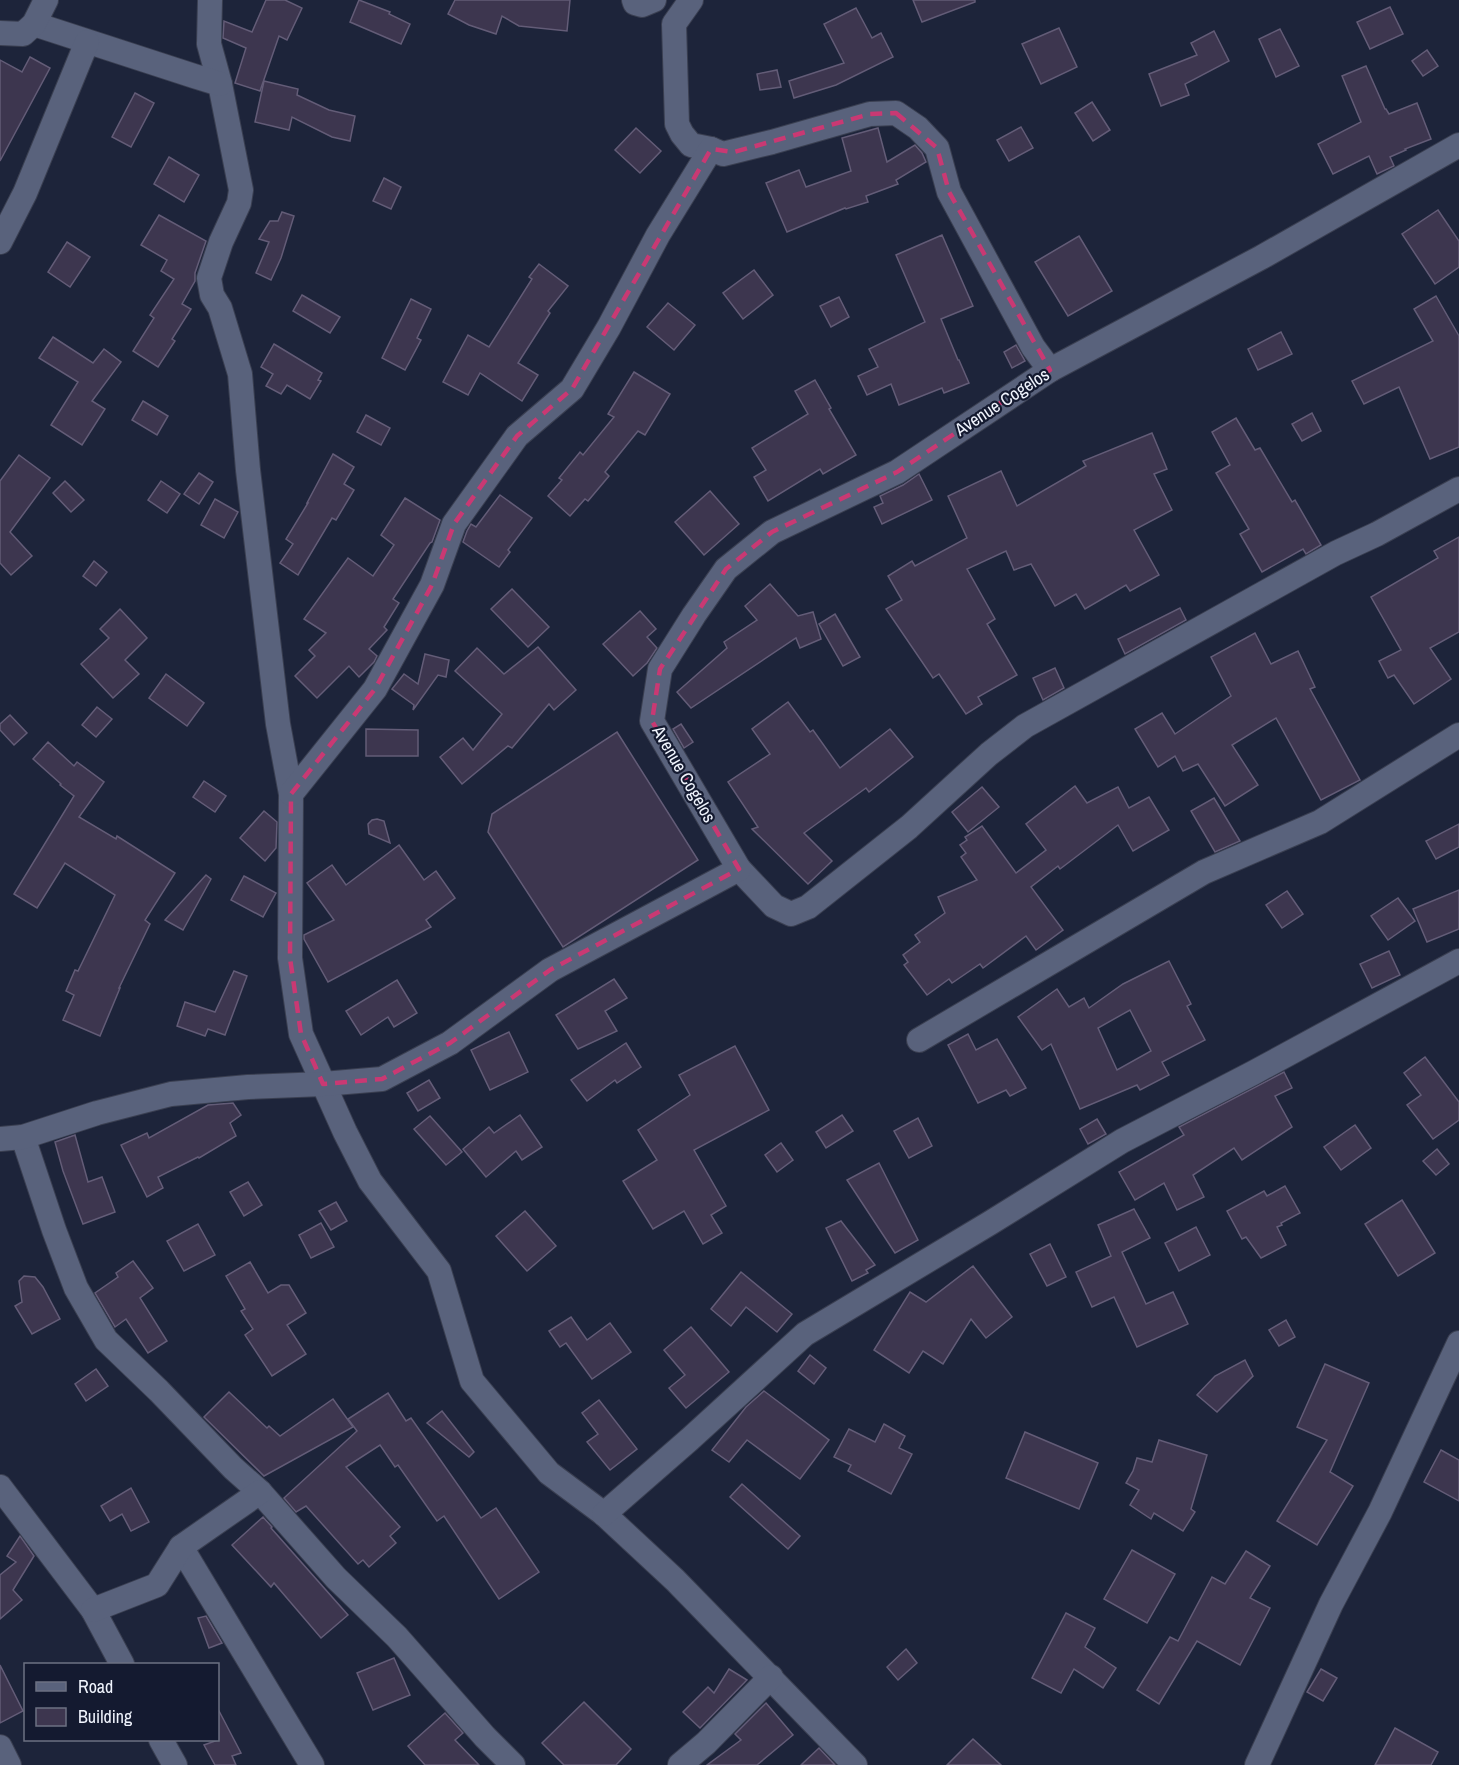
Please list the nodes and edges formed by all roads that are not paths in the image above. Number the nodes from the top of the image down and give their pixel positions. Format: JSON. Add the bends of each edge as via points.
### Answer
{"nodes":[{"id":1,"x":46,"y":0,"type":"edge"},
{"id":2,"x":210,"y":0,"type":"edge"},
{"id":3,"x":691,"y":0,"type":"edge"},
{"id":4,"x":34,"y":24,"type":"junction"},
{"id":5,"x":0,"y":33,"type":"edge"},
{"id":6,"x":87,"y":42,"type":"junction"},
{"id":7,"x":220,"y":84,"type":"junction"},
{"id":8,"x":1459,"y":145,"type":"edge"},
{"id":9,"x":711,"y":149,"type":"junction"},
{"id":10,"x":0,"y":242,"type":"edge"},
{"id":11,"x":1050,"y":370,"type":"junction"},
{"id":12,"x":1459,"y":489,"type":"edge"},
{"id":13,"x":1459,"y":735,"type":"edge"},
{"id":14,"x":291,"y":795,"type":"junction"},
{"id":15,"x":739,"y":869,"type":"junction"},
{"id":16,"x":1459,"y":962,"type":"edge"},
{"id":17,"x":919,"y":1040,"type":"dead end"},
{"id":18,"x":323,"y":1084,"type":"junction"},
{"id":19,"x":12,"y":1138,"type":"edge"},
{"id":20,"x":1459,"y":1343,"type":"edge"},
{"id":21,"x":0,"y":1487,"type":"edge"},
{"id":22,"x":260,"y":1492,"type":"junction"},
{"id":23,"x":604,"y":1514,"type":"junction"},
{"id":24,"x":182,"y":1547,"type":"junction"},
{"id":25,"x":93,"y":1610,"type":"junction"},
{"id":26,"x":121,"y":1663,"type":"edge"},
{"id":27,"x":771,"y":1677,"type":"junction"},
{"id":28,"x":162,"y":1741,"type":"edge"},
{"id":29,"x":0,"y":1747,"type":"edge"},
{"id":30,"x":9,"y":1765,"type":"edge"},
{"id":31,"x":175,"y":1765,"type":"edge"},
{"id":32,"x":312,"y":1765,"type":"edge"},
{"id":33,"x":513,"y":1765,"type":"edge"},
{"id":34,"x":680,"y":1765,"type":"edge"},
{"id":35,"x":855,"y":1765,"type":"edge"},
{"id":36,"x":1257,"y":1765,"type":"edge"}],
"edges":[{"from":1,"to":4,"type":"street"},
{"from":2,"to":7,"type":"street","via":[[209,44]]},
{"from":3,"to":9,"type":"street","via":[[674,24],[678,124],[691,145]]},
{"from":4,"to":5,"type":"street","via":[[23,34]]},
{"from":4,"to":6,"type":"street"},
{"from":6,"to":7,"type":"street"},
{"from":6,"to":10,"type":"street","via":[[25,193]]},
{"from":7,"to":14,"type":"street","via":[[241,190],[209,278],[240,374],[278,724]]},
{"from":8,"to":11,"type":"street","name":"Avenue Cogelos","via":[[1262,257]]},
{"from":9,"to":11,"type":"street","via":[[723,154],[734,152],[870,114],[896,113],[937,148],[949,192],[1033,347]]},
{"from":9,"to":14,"type":"street","via":[[572,389],[516,436],[454,524],[432,585],[375,689]]},
{"from":11,"to":15,"type":"street","name":"Avenue Cogelos","via":[[897,472],[772,532],[726,569],[660,669],[652,721]]},
{"from":12,"to":15,"type":"street","name":"Avenue Cogelos","via":[[1025,726],[909,827],[808,906],[791,914],[774,906]]},
{"from":13,"to":17,"type":"street","via":[[1320,822],[1204,872]]},
{"from":14,"to":18,"type":"street","via":[[291,957],[301,1034]]},
{"from":15,"to":18,"type":"street","via":[[550,970],[450,1043],[382,1079]]},
{"from":16,"to":23,"type":"street","via":[[1122,1141],[805,1334]]},
{"from":18,"to":19,"type":"street","via":[[171,1094]]},
{"from":18,"to":23,"type":"street","via":[[370,1181],[439,1271],[472,1381],[549,1473]]},
{"from":19,"to":22,"type":"street","via":[[76,1288],[106,1340]]},
{"from":20,"to":36,"type":"street"},
{"from":21,"to":25,"type":"street"},
{"from":22,"to":24,"type":"street"},
{"from":22,"to":33,"type":"street"},
{"from":23,"to":27,"type":"street"},
{"from":24,"to":25,"type":"street","via":[[157,1584]]},
{"from":24,"to":32,"type":"street"},
{"from":25,"to":26,"type":"street"},
{"from":27,"to":34,"type":"street"},
{"from":27,"to":35,"type":"street"},
{"from":28,"to":31,"type":"street"},
{"from":29,"to":30,"type":"street"}]}
